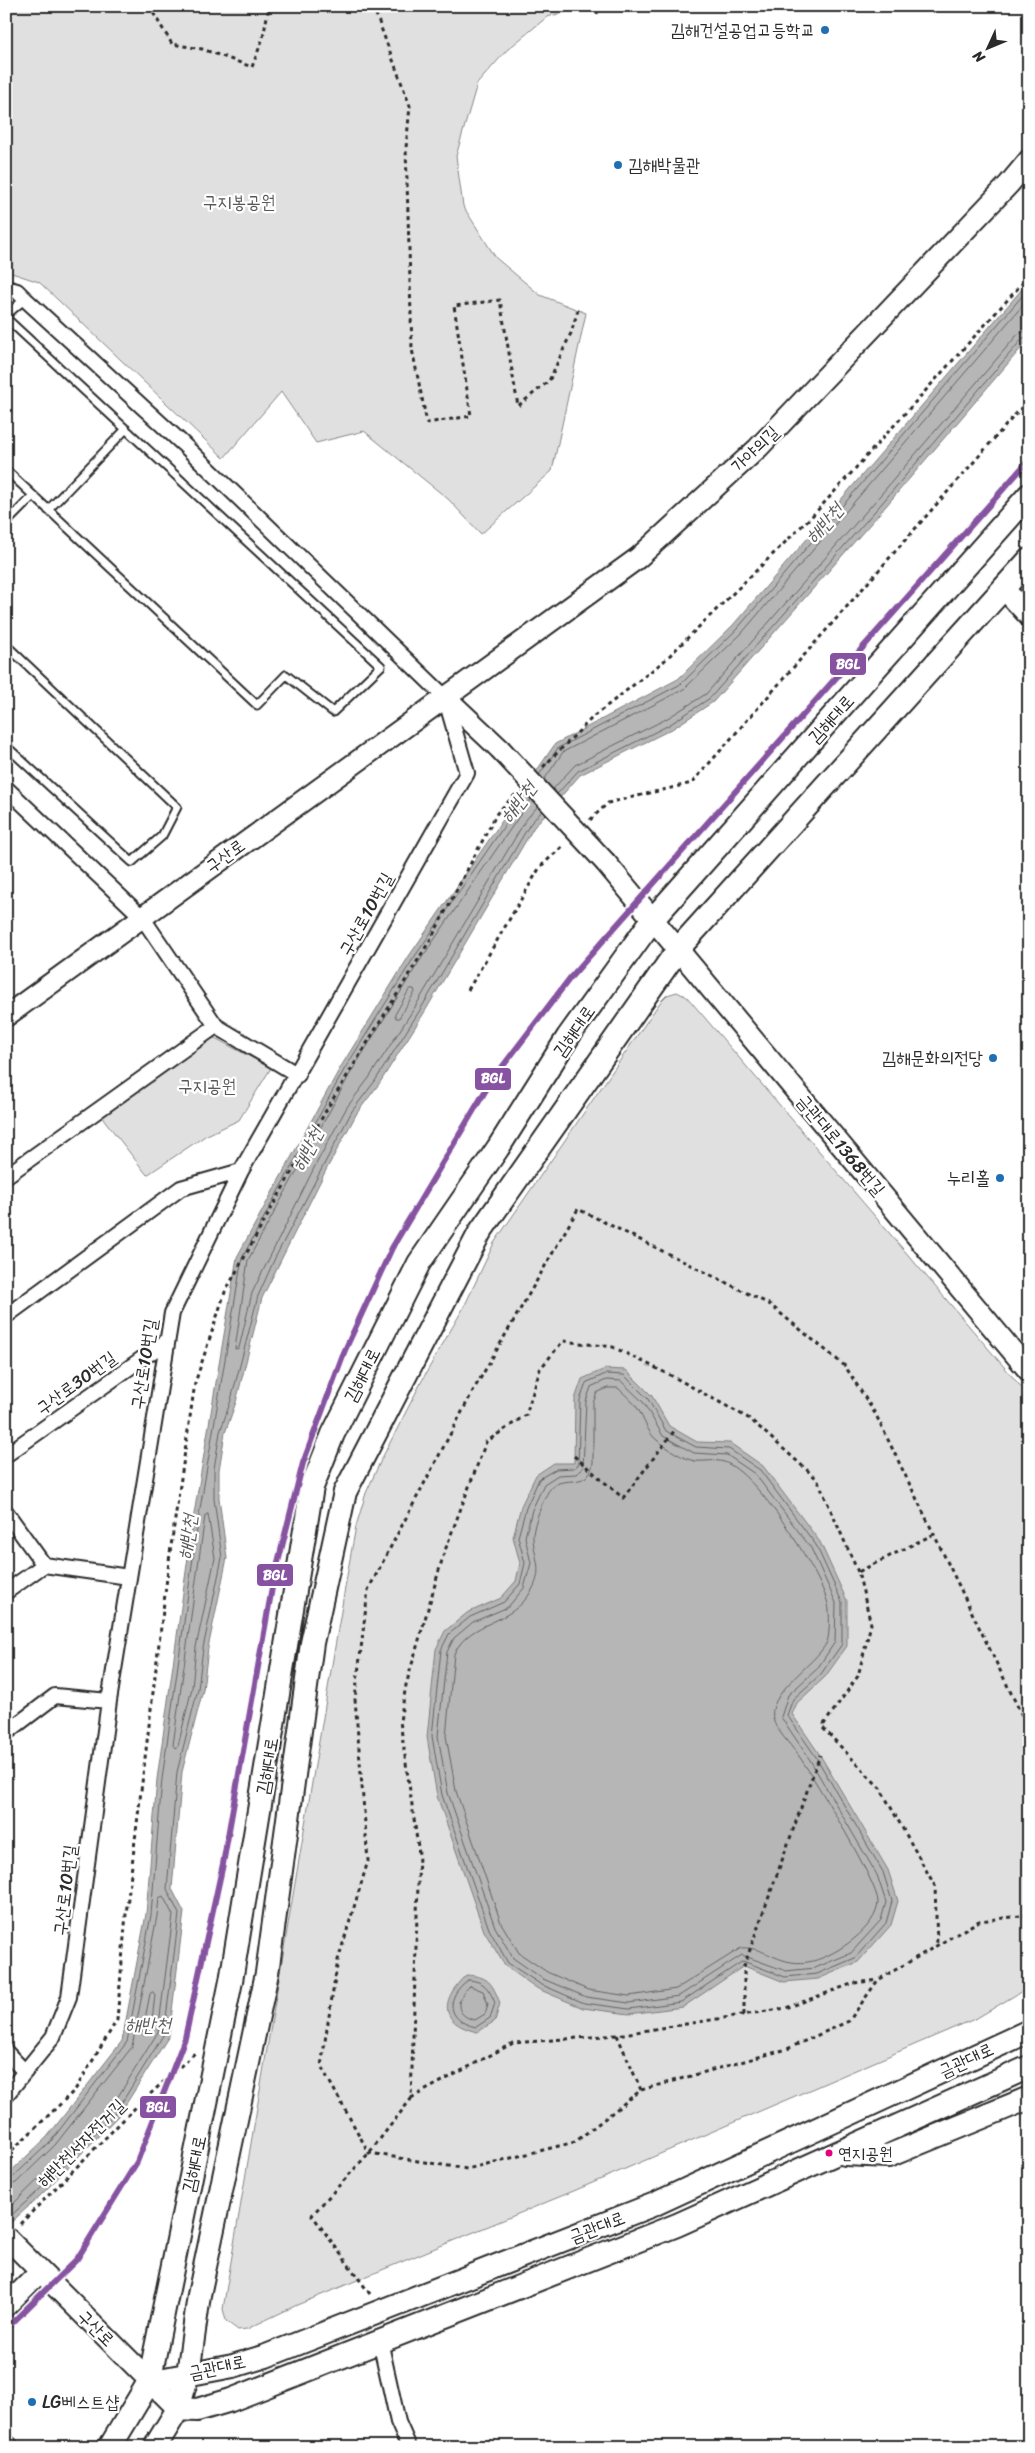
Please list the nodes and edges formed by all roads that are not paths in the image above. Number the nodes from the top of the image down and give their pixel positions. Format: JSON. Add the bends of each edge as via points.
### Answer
{"nodes":[{"id":1,"x":1029,"y":160,"type":"edge"},
{"id":2,"x":6,"y":288,"type":"edge"},
{"id":3,"x":25,"y":299,"type":"junction"},
{"id":4,"x":6,"y":317,"type":"edge"},
{"id":5,"x":126,"y":429,"type":"junction"},
{"id":6,"x":6,"y":470,"type":"edge"},
{"id":7,"x":1029,"y":495,"type":"edge"},
{"id":8,"x":33,"y":496,"type":"junction"},
{"id":9,"x":48,"y":510,"type":"junction"},
{"id":10,"x":6,"y":523,"type":"edge"},
{"id":11,"x":1029,"y":560,"type":"edge"},
{"id":12,"x":1004,"y":589,"type":"junction"},
{"id":13,"x":1029,"y":616,"type":"edge"},
{"id":14,"x":6,"y":645,"type":"edge"},
{"id":15,"x":445,"y":697,"type":"junction"},
{"id":16,"x":6,"y":746,"type":"edge"},
{"id":17,"x":6,"y":788,"type":"edge"},
{"id":18,"x":142,"y":917,"type":"junction"},
{"id":19,"x":653,"y":919,"type":"junction"},
{"id":20,"x":679,"y":948,"type":"junction"},
{"id":21,"x":6,"y":1016,"type":"edge"},
{"id":22,"x":216,"y":1026,"type":"junction"},
{"id":23,"x":298,"y":1074,"type":"junction"},
{"id":24,"x":241,"y":1171,"type":"junction"},
{"id":25,"x":6,"y":1176,"type":"edge"},
{"id":26,"x":6,"y":1316,"type":"edge"},
{"id":27,"x":167,"y":1341,"type":"junction"},
{"id":28,"x":1029,"y":1371,"type":"edge"},
{"id":29,"x":6,"y":1455,"type":"edge"},
{"id":30,"x":6,"y":1512,"type":"edge"},
{"id":31,"x":44,"y":1565,"type":"junction"},
{"id":32,"x":129,"y":1577,"type":"junction"},
{"id":33,"x":6,"y":1592,"type":"edge"},
{"id":34,"x":109,"y":1701,"type":"junction"},
{"id":35,"x":6,"y":1734,"type":"edge"},
{"id":36,"x":1029,"y":2031,"type":"edge"},
{"id":37,"x":6,"y":2052,"type":"edge"},
{"id":38,"x":1029,"y":2067,"type":"edge"},
{"id":39,"x":25,"y":2072,"type":"junction"},
{"id":40,"x":6,"y":2095,"type":"edge"},
{"id":41,"x":1029,"y":2098,"type":"edge"},
{"id":42,"x":841,"y":2154,"type":"junction"},
{"id":43,"x":14,"y":2236,"type":"edge"},
{"id":44,"x":40,"y":2272,"type":"junction"},
{"id":45,"x":6,"y":2306,"type":"edge"},
{"id":46,"x":380,"y":2341,"type":"junction"},
{"id":47,"x":188,"y":2374,"type":"junction"},
{"id":48,"x":149,"y":2382,"type":"junction"},
{"id":49,"x":178,"y":2409,"type":"junction"},
{"id":50,"x":6,"y":2441,"type":"edge"},
{"id":51,"x":12,"y":2447,"type":"edge"},
{"id":52,"x":110,"y":2447,"type":"edge"},
{"id":53,"x":155,"y":2447,"type":"edge"},
{"id":54,"x":409,"y":2447,"type":"edge"}],
"edges":[{"from":1,"to":15,"type":"street","name":"가야의길","via":[[758,448],[645,552]]},
{"from":2,"to":3,"type":"street"},
{"from":3,"to":4,"type":"lane"},
{"from":3,"to":15,"type":"street","via":[[183,444]]},
{"from":4,"to":5,"type":"lane"},
{"from":5,"to":9,"type":"lane"},
{"from":5,"to":9,"type":"lane","via":[[381,666],[333,712],[286,674],[257,706]]},
{"from":6,"to":8,"type":"lane"},
{"from":7,"to":19,"type":"main road","name":"김해대로"},
{"from":8,"to":9,"type":"lane"},
{"from":8,"to":10,"type":"lane"},
{"from":11,"to":12,"type":"main road","name":"김해대로"},
{"from":12,"to":13,"type":"street"},
{"from":12,"to":20,"type":"main road","name":"김해대로"},
{"from":14,"to":16,"type":"lane","via":[[177,807],[162,836],[132,862]]},
{"from":15,"to":18,"type":"street","name":"구산로"},
{"from":15,"to":19,"type":"street","name":"금관대로1368번길","bridge":true,"via":[[500,749],[606,863]]},
{"from":15,"to":23,"type":"street","name":"구산로10번길","via":[[467,773]]},
{"from":17,"to":18,"type":"street"},
{"from":18,"to":21,"type":"street","name":"구산로"},
{"from":18,"to":22,"type":"street"},
{"from":19,"to":20,"type":"street","name":"금관대로1368번길"},
{"from":19,"to":48,"type":"main road","name":"김해대로","via":[[568,1037],[498,1148],[419,1263],[333,1434],[312,1487],[222,2028]]},
{"from":20,"to":28,"type":"street","name":"금관대로1368번길"},
{"from":20,"to":47,"type":"main road","name":"김해대로","via":[[480,1232],[345,1492],[312,1643],[267,1973],[199,2295]]},
{"from":22,"to":23,"type":"street"},
{"from":22,"to":25,"type":"street"},
{"from":23,"to":24,"type":"street","name":"구산로10번길"},
{"from":24,"to":26,"type":"street","via":[[181,1188]]},
{"from":24,"to":27,"type":"street","name":"구산로10번길","via":[[172,1313]]},
{"from":27,"to":29,"type":"street","name":"구산로30번길"},
{"from":27,"to":32,"type":"street","name":"구산로10번길"},
{"from":30,"to":31,"type":"street"},
{"from":31,"to":32,"type":"street"},
{"from":31,"to":33,"type":"street"},
{"from":32,"to":34,"type":"street","name":"구산로10번길"},
{"from":34,"to":35,"type":"street","via":[[55,1696]]},
{"from":34,"to":39,"type":"street","name":"구산로10번길","via":[[68,1997],[53,2037]]},
{"from":36,"to":47,"type":"main road","name":"금관대로","via":[[655,2204],[266,2356]]},
{"from":37,"to":39,"type":"street"},
{"from":38,"to":42,"type":"main road","name":"금관대로"},
{"from":39,"to":40,"type":"street","name":"구산로10번길"},
{"from":41,"to":42,"type":"main road","via":[[888,2156]]},
{"from":42,"to":46,"type":"main road","name":"금관대로","via":[[677,2226]]},
{"from":43,"to":44,"type":"street","name":"구산로"},
{"from":44,"to":45,"type":"street"},
{"from":44,"to":48,"type":"street","name":"구산로"},
{"from":46,"to":49,"type":"main road","name":"금관대로","via":[[231,2400],[197,2410]]},
{"from":46,"to":54,"type":"street","via":[[398,2422]]},
{"from":47,"to":48,"type":"main road","name":"금관대로"},
{"from":47,"to":49,"type":"main road","name":"김해대로"},
{"from":48,"to":49,"type":"street","name":"구산로"},
{"from":48,"to":52,"type":"main road","name":"김해대로"},
{"from":49,"to":53,"type":"main road","name":"김해대로"},
{"from":50,"to":51,"type":"street"}]}
